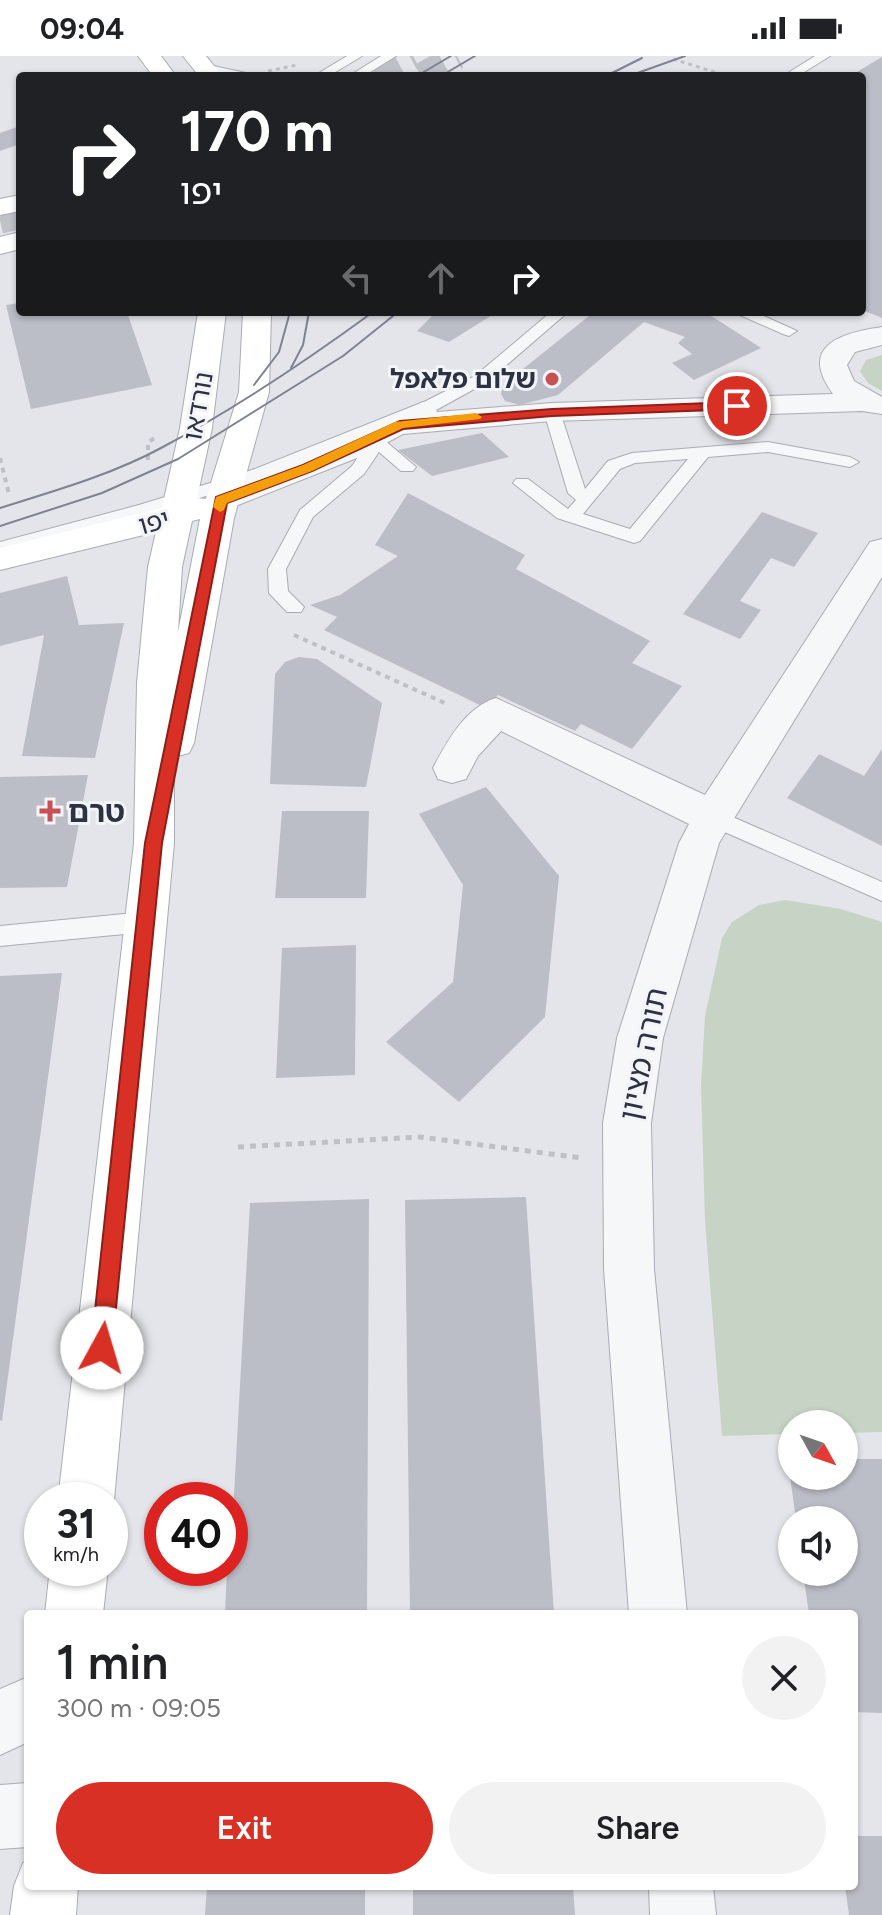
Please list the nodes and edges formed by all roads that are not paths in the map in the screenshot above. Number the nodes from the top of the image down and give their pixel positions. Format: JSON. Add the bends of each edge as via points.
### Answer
{"nodes":[{"id":1,"x":149,"y":56,"type":"edge"},
{"id":2,"x":356,"y":56,"type":"edge"},
{"id":3,"x":390,"y":56,"type":"edge"},
{"id":4,"x":824,"y":56,"type":"edge"},
{"id":5,"x":203,"y":67,"type":"edge"},
{"id":6,"x":162,"y":72,"type":"edge"},
{"id":7,"x":225,"y":72,"type":"edge"},
{"id":8,"x":328,"y":72,"type":"edge"},
{"id":9,"x":362,"y":72,"type":"edge"},
{"id":10,"x":796,"y":72,"type":"edge"},
{"id":11,"x":211,"y":316,"type":"edge"},
{"id":12,"x":257,"y":316,"type":"edge"},
{"id":13,"x":555,"y":316,"type":"edge"},
{"id":14,"x":751,"y":316,"type":"edge"},
{"id":15,"x":789,"y":331,"type":"dead end"},
{"id":16,"x":882,"y":336,"type":"edge"},
{"id":17,"x":432,"y":405,"type":"junction"},
{"id":18,"x":873,"y":405,"type":"edge"},
{"id":19,"x":552,"y":412,"type":"junction"},
{"id":20,"x":387,"y":432,"type":"junction"},
{"id":21,"x":702,"y":453,"type":"junction"},
{"id":22,"x":850,"y":462,"type":"dead end"},
{"id":23,"x":407,"y":467,"type":"dead end"},
{"id":24,"x":522,"y":483,"type":"dead end"},
{"id":25,"x":224,"y":492,"type":"junction"},
{"id":26,"x":587,"y":499,"type":"junction"},
{"id":27,"x":176,"y":508,"type":"junction"},
{"id":28,"x":572,"y":516,"type":"junction"},
{"id":29,"x":74,"y":543,"type":"junction"},
{"id":30,"x":0,"y":548,"type":"edge"},
{"id":31,"x":882,"y":550,"type":"edge"},
{"id":32,"x":0,"y":559,"type":"edge"},
{"id":33,"x":165,"y":567,"type":"junction"},
{"id":34,"x":294,"y":607,"type":"dead end"},
{"id":35,"x":452,"y":768,"type":"dead end"},
{"id":36,"x":712,"y":817,"type":"junction"},
{"id":37,"x":154,"y":843,"type":"junction"},
{"id":38,"x":882,"y":892,"type":"edge"},
{"id":39,"x":145,"y":922,"type":"junction"},
{"id":40,"x":0,"y":936,"type":"edge"},
{"id":41,"x":88,"y":1482,"type":"edge"},
{"id":42,"x":77,"y":1586,"type":"edge"},
{"id":43,"x":74,"y":1610,"type":"edge"},
{"id":44,"x":658,"y":1610,"type":"edge"},
{"id":45,"x":24,"y":1709,"type":"edge"},
{"id":46,"x":0,"y":1724,"type":"edge"},
{"id":47,"x":24,"y":1815,"type":"edge"},
{"id":48,"x":0,"y":1817,"type":"edge"},
{"id":49,"x":46,"y":1890,"type":"edge"},
{"id":50,"x":681,"y":1890,"type":"edge"},
{"id":51,"x":43,"y":1915,"type":"edge"},
{"id":52,"x":683,"y":1915,"type":"edge"}],
"edges":[{"from":1,"to":6,"type":"street"},
{"from":2,"to":8,"type":"lane"},
{"from":3,"to":9,"type":"lane"},
{"from":4,"to":10,"type":"lane"},
{"from":5,"to":7,"type":"lane"},
{"from":11,"to":27,"type":"street","name":"נורדאו","via":[[196,428]]},
{"from":12,"to":25,"type":"street","name":"נורדאו","via":[[256,384]]},
{"from":13,"to":17,"type":"lane","name":"יפו","via":[[481,379]]},
{"from":14,"to":15,"type":"lane"},
{"from":16,"to":18,"type":"street","via":[[848,343],[832,359],[839,385]]},
{"from":17,"to":20,"type":"street","name":"יפו"},
{"from":17,"to":25,"type":"lane","name":"יפו"},
{"from":18,"to":19,"type":"street"},
{"from":19,"to":20,"type":"street"},
{"from":19,"to":26,"type":"lane","via":[[577,493]]},
{"from":20,"to":23,"type":"lane"},
{"from":20,"to":25,"type":"street","name":"יפו","via":[[295,474]]},
{"from":20,"to":34,"type":"lane","via":[[358,470],[306,514],[277,569],[279,593]]},
{"from":21,"to":22,"type":"lane","via":[[768,447]]},
{"from":21,"to":26,"type":"lane","via":[[632,458],[614,465]]},
{"from":21,"to":28,"type":"lane","via":[[634,537]]},
{"from":24,"to":28,"type":"lane"},
{"from":25,"to":27,"type":"street","name":"יפו"},
{"from":25,"to":37,"type":"street","name":"נורדאו"},
{"from":26,"to":28,"type":"lane"},
{"from":27,"to":29,"type":"street","name":"יפו"},
{"from":27,"to":30,"type":"lane","name":"יפו"},
{"from":27,"to":33,"type":"street","name":"נורדאו"},
{"from":29,"to":32,"type":"street","name":"יפו"},
{"from":29,"to":33,"type":"street","via":[[125,546]]},
{"from":31,"to":36,"type":"street","name":"תורה מציון"},
{"from":33,"to":37,"type":"street","name":"נורדאו","via":[[156,683]]},
{"from":35,"to":36,"type":"street","via":[[464,746],[496,712]]},
{"from":36,"to":38,"type":"lane"},
{"from":36,"to":44,"type":"street","name":"תורה מציון","via":[[699,843],[640,1038],[627,1123],[629,1269]]},
{"from":37,"to":39,"type":"street"},
{"from":39,"to":40,"type":"lane"},
{"from":39,"to":41,"type":"street"},
{"from":42,"to":43,"type":"street"},
{"from":45,"to":46,"type":"street"},
{"from":47,"to":48,"type":"street"},
{"from":49,"to":51,"type":"street"},
{"from":50,"to":52,"type":"street"}]}
